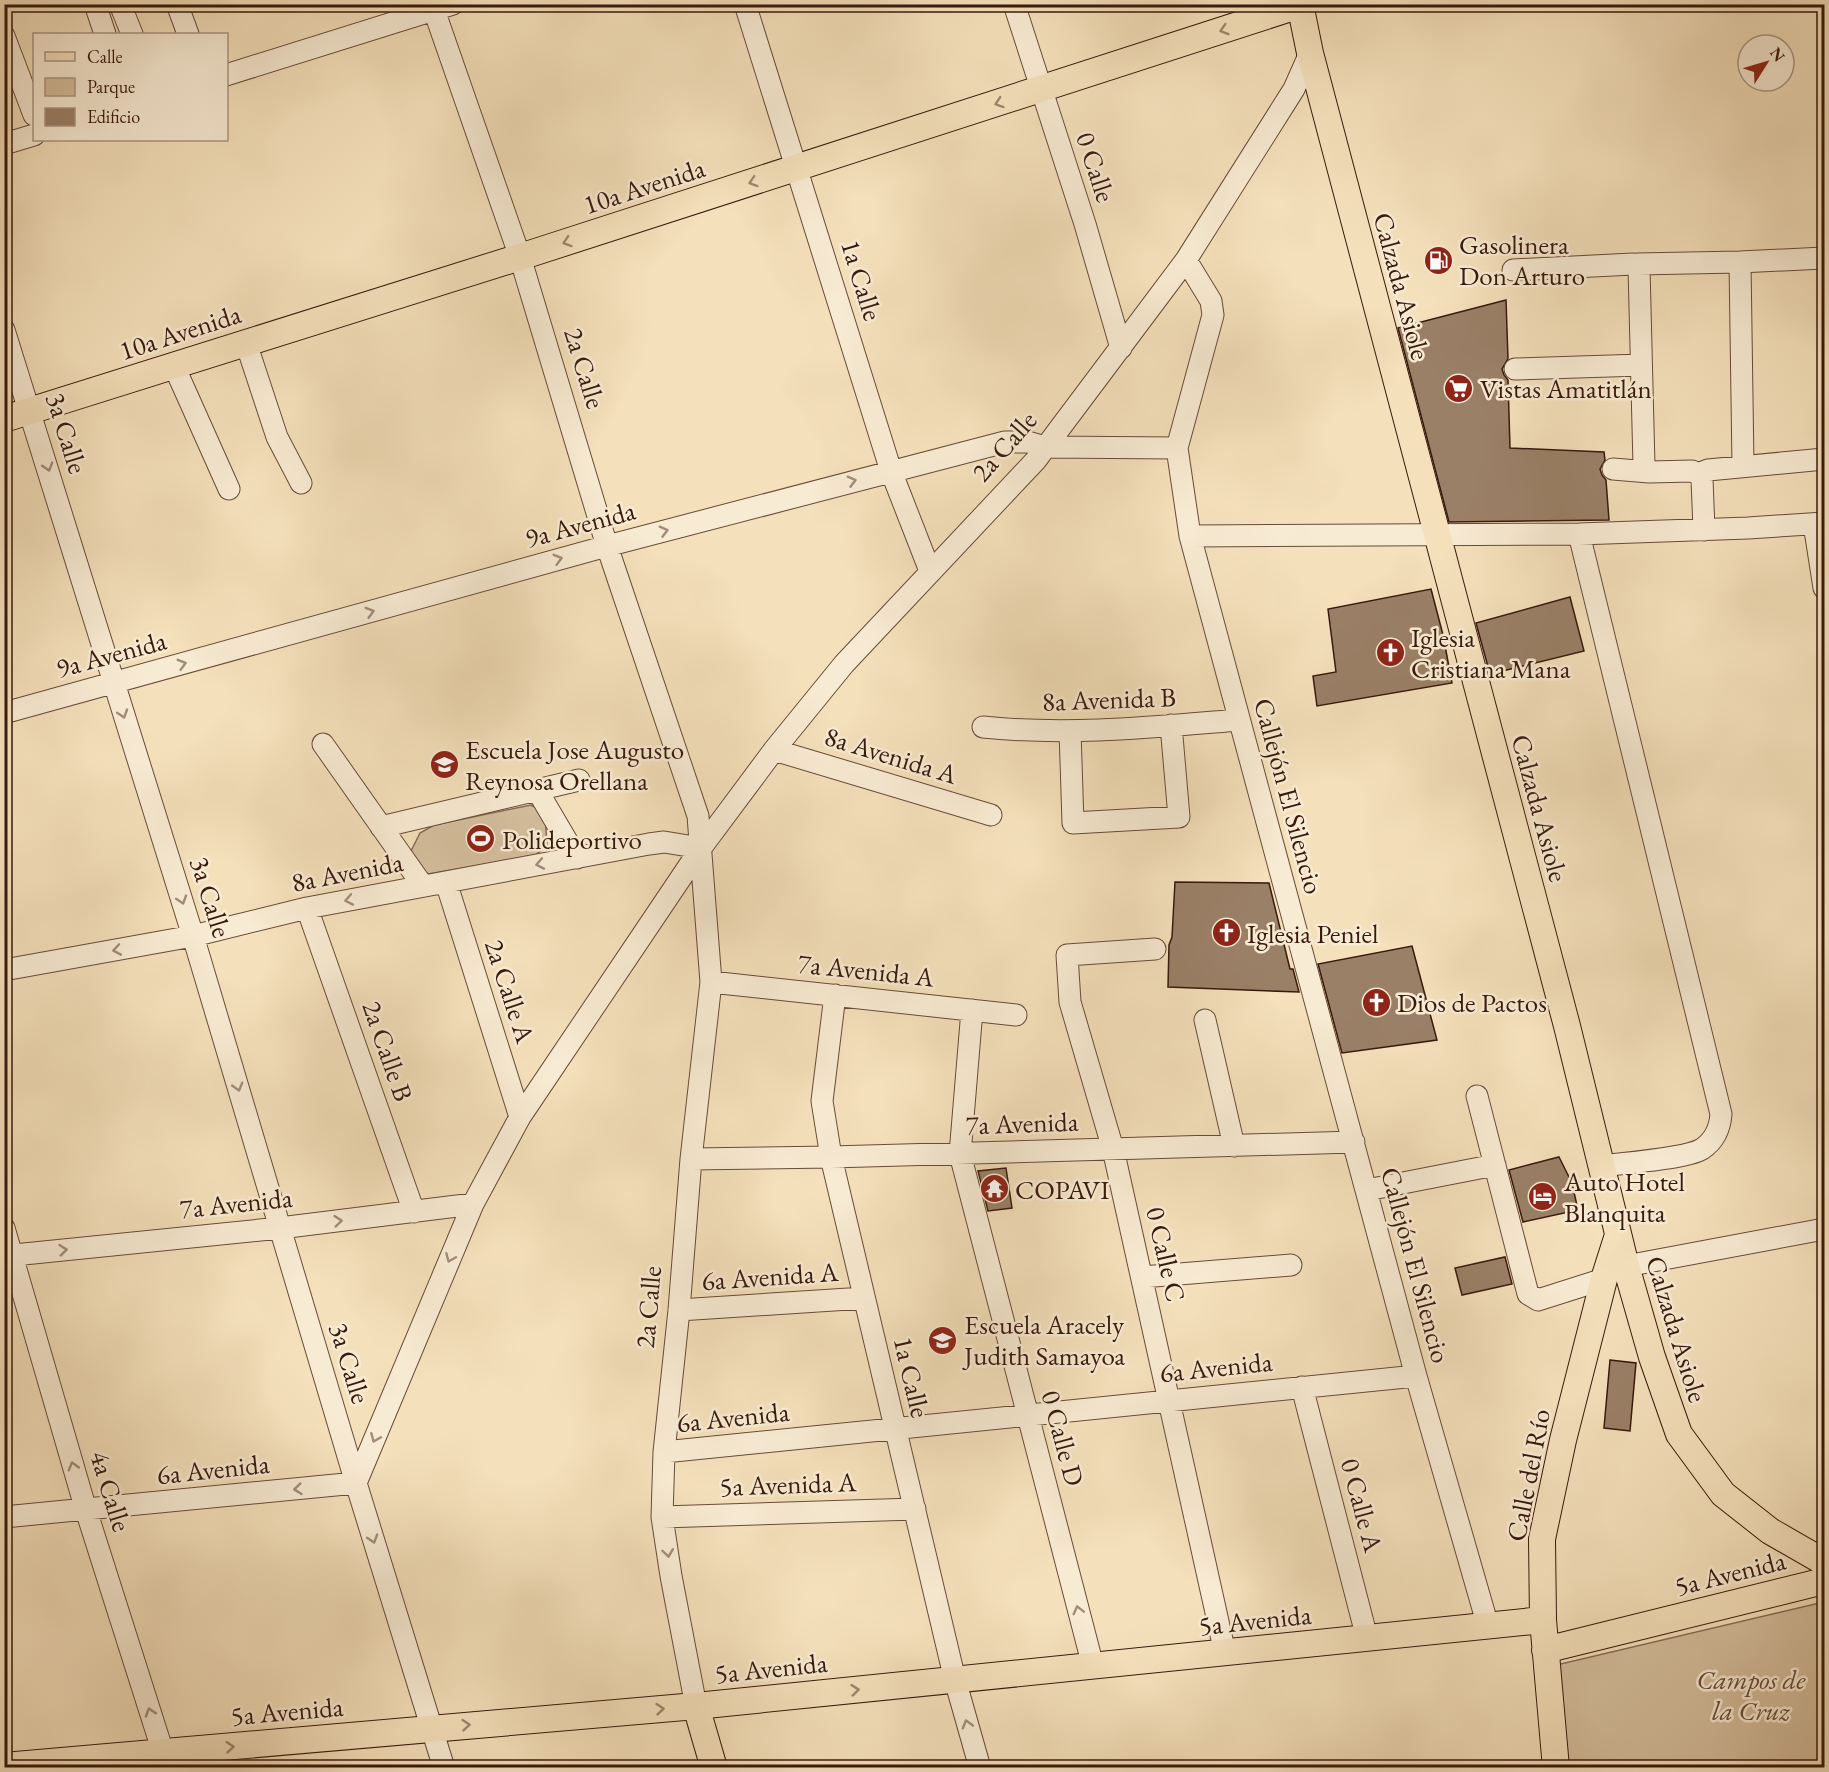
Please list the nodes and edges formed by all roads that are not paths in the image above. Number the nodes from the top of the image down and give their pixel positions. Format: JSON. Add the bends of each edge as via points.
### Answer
{"nodes":[{"id":1,"x":95,"y":4,"type":"edge"},
{"id":2,"x":120,"y":4,"type":"edge"},
{"id":3,"x":177,"y":4,"type":"edge"},
{"id":4,"x":745,"y":4,"type":"edge"},
{"id":5,"x":1014,"y":4,"type":"edge"},
{"id":6,"x":1300,"y":5,"type":"edge"},
{"id":7,"x":444,"y":8,"type":"edge"},
{"id":8,"x":105,"y":33,"type":"edge"},
{"id":9,"x":132,"y":33,"type":"edge"},
{"id":10,"x":188,"y":33,"type":"edge"},
{"id":11,"x":4,"y":36,"type":"edge"},
{"id":12,"x":1310,"y":53,"type":"junction"},
{"id":13,"x":228,"y":74,"type":"edge"},
{"id":14,"x":1041,"y":90,"type":"junction"},
{"id":15,"x":33,"y":112,"type":"edge"},
{"id":16,"x":33,"y":135,"type":"edge"},
{"id":17,"x":4,"y":144,"type":"edge"},
{"id":18,"x":797,"y":168,"type":"junction"},
{"id":19,"x":520,"y":257,"type":"junction"},
{"id":20,"x":1824,"y":258,"type":"edge"},
{"id":21,"x":1186,"y":260,"type":"junction"},
{"id":22,"x":1740,"y":262,"type":"junction"},
{"id":23,"x":1637,"y":264,"type":"junction"},
{"id":24,"x":1513,"y":270,"type":"dead end"},
{"id":25,"x":4,"y":330,"type":"edge"},
{"id":26,"x":246,"y":343,"type":"junction"},
{"id":27,"x":1121,"y":348,"type":"junction"},
{"id":28,"x":1641,"y":365,"type":"junction"},
{"id":29,"x":174,"y":366,"type":"junction"},
{"id":30,"x":1515,"y":369,"type":"dead end"},
{"id":31,"x":31,"y":411,"type":"junction"},
{"id":32,"x":4,"y":419,"type":"edge"},
{"id":33,"x":1045,"y":447,"type":"junction"},
{"id":34,"x":1177,"y":448,"type":"junction"},
{"id":35,"x":1824,"y":459,"type":"edge"},
{"id":36,"x":1743,"y":466,"type":"junction"},
{"id":37,"x":1613,"y":469,"type":"dead end"},
{"id":38,"x":891,"y":471,"type":"junction"},
{"id":39,"x":1646,"y":471,"type":"junction"},
{"id":40,"x":1698,"y":474,"type":"junction"},
{"id":41,"x":302,"y":483,"type":"dead end"},
{"id":42,"x":229,"y":489,"type":"dead end"},
{"id":43,"x":1819,"y":523,"type":"edge"},
{"id":44,"x":1704,"y":530,"type":"junction"},
{"id":45,"x":1437,"y":533,"type":"junction"},
{"id":46,"x":1579,"y":534,"type":"junction"},
{"id":47,"x":1190,"y":536,"type":"junction"},
{"id":48,"x":607,"y":546,"type":"junction"},
{"id":49,"x":930,"y":571,"type":"junction"},
{"id":50,"x":1824,"y":588,"type":"edge"},
{"id":51,"x":114,"y":683,"type":"junction"},
{"id":52,"x":4,"y":713,"type":"edge"},
{"id":53,"x":1239,"y":720,"type":"junction"},
{"id":54,"x":1171,"y":725,"type":"junction"},
{"id":55,"x":983,"y":727,"type":"dead end"},
{"id":56,"x":1070,"y":731,"type":"junction"},
{"id":57,"x":323,"y":744,"type":"dead end"},
{"id":58,"x":774,"y":750,"type":"junction"},
{"id":59,"x":579,"y":780,"type":"dead end"},
{"id":60,"x":537,"y":790,"type":"junction"},
{"id":61,"x":991,"y":815,"type":"dead end"},
{"id":62,"x":381,"y":827,"type":"junction"},
{"id":63,"x":701,"y":848,"type":"junction"},
{"id":64,"x":577,"y":858,"type":"junction"},
{"id":65,"x":446,"y":882,"type":"junction"},
{"id":66,"x":423,"y":886,"type":"junction"},
{"id":67,"x":307,"y":908,"type":"junction"},
{"id":68,"x":194,"y":936,"type":"junction"},
{"id":69,"x":1155,"y":950,"type":"dead end"},
{"id":70,"x":4,"y":970,"type":"edge"},
{"id":71,"x":711,"y":982,"type":"junction"},
{"id":72,"x":835,"y":995,"type":"junction"},
{"id":73,"x":972,"y":1010,"type":"junction"},
{"id":74,"x":1016,"y":1015,"type":"dead end"},
{"id":75,"x":1205,"y":1020,"type":"dead end"},
{"id":76,"x":1477,"y":1096,"type":"dead end"},
{"id":77,"x":520,"y":1117,"type":"junction"},
{"id":78,"x":1354,"y":1142,"type":"junction"},
{"id":79,"x":1234,"y":1146,"type":"junction"},
{"id":80,"x":1113,"y":1149,"type":"junction"},
{"id":81,"x":960,"y":1154,"type":"junction"},
{"id":82,"x":831,"y":1157,"type":"junction"},
{"id":83,"x":691,"y":1159,"type":"junction"},
{"id":84,"x":1495,"y":1165,"type":"junction"},
{"id":85,"x":1601,"y":1166,"type":"junction"},
{"id":86,"x":1367,"y":1190,"type":"junction"},
{"id":87,"x":473,"y":1204,"type":"junction"},
{"id":88,"x":414,"y":1212,"type":"junction"},
{"id":89,"x":4,"y":1228,"type":"edge"},
{"id":90,"x":280,"y":1228,"type":"junction"},
{"id":91,"x":1824,"y":1229,"type":"edge"},
{"id":92,"x":8,"y":1256,"type":"edge"},
{"id":93,"x":1291,"y":1265,"type":"dead end"},
{"id":94,"x":1615,"y":1272,"type":"junction"},
{"id":95,"x":1142,"y":1277,"type":"junction"},
{"id":96,"x":864,"y":1298,"type":"junction"},
{"id":97,"x":679,"y":1310,"type":"junction"},
{"id":98,"x":1416,"y":1376,"type":"junction"},
{"id":99,"x":1302,"y":1387,"type":"junction"},
{"id":100,"x":1169,"y":1400,"type":"junction"},
{"id":101,"x":1028,"y":1415,"type":"junction"},
{"id":102,"x":895,"y":1429,"type":"junction"},
{"id":103,"x":664,"y":1452,"type":"junction"},
{"id":104,"x":356,"y":1483,"type":"junction"},
{"id":105,"x":915,"y":1509,"type":"junction"},
{"id":106,"x":86,"y":1510,"type":"junction"},
{"id":107,"x":4,"y":1517,"type":"edge"},
{"id":108,"x":663,"y":1517,"type":"junction"},
{"id":109,"x":1824,"y":1562,"type":"edge"},
{"id":110,"x":1824,"y":1581,"type":"edge"},
{"id":111,"x":1543,"y":1620,"type":"junction"},
{"id":112,"x":1488,"y":1626,"type":"junction"},
{"id":113,"x":1367,"y":1638,"type":"junction"},
{"id":114,"x":1545,"y":1650,"type":"junction"},
{"id":115,"x":1225,"y":1653,"type":"junction"},
{"id":116,"x":1093,"y":1666,"type":"junction"},
{"id":117,"x":955,"y":1680,"type":"junction"},
{"id":118,"x":696,"y":1706,"type":"junction"},
{"id":119,"x":432,"y":1728,"type":"junction"},
{"id":120,"x":166,"y":1760,"type":"edge"},
{"id":121,"x":4,"y":1766,"type":"edge"},
{"id":122,"x":444,"y":1767,"type":"edge"},
{"id":123,"x":714,"y":1767,"type":"edge"},
{"id":124,"x":980,"y":1767,"type":"edge"},
{"id":125,"x":1556,"y":1767,"type":"edge"}],
"edges":[{"from":1,"to":8,"type":"street"},
{"from":2,"to":9,"type":"street"},
{"from":3,"to":10,"type":"street"},
{"from":4,"to":18,"type":"street","name":"1a Calle"},
{"from":5,"to":14,"type":"street","name":"0 Calle"},
{"from":6,"to":12,"type":"main road","name":"Calzada Asiole"},
{"from":6,"to":14,"type":"main road","name":"10a Avenida","one_way":true},
{"from":7,"to":13,"type":"street"},
{"from":7,"to":19,"type":"street","name":"2a Calle"},
{"from":11,"to":15,"type":"street"},
{"from":12,"to":21,"type":"street","name":"2a Calle","via":[[1294,89]]},
{"from":12,"to":45,"type":"main road","name":"Calzada Asiole"},
{"from":14,"to":18,"type":"main road","name":"10a Avenida","one_way":true},
{"from":14,"to":27,"type":"street","name":"0 Calle"},
{"from":16,"to":17,"type":"street"},
{"from":18,"to":19,"type":"main road","name":"10a Avenida","one_way":true},
{"from":18,"to":38,"type":"street","name":"1a Calle"},
{"from":19,"to":26,"type":"main road","name":"10a Avenida"},
{"from":19,"to":48,"type":"street","name":"2a Calle"},
{"from":20,"to":22,"type":"street"},
{"from":21,"to":27,"type":"street","name":"2a Calle"},
{"from":21,"to":34,"type":"street","name":"Callejón El Silencio","via":[[1211,301],[1213,315]]},
{"from":22,"to":23,"type":"street"},
{"from":22,"to":36,"type":"street"},
{"from":23,"to":24,"type":"street"},
{"from":23,"to":28,"type":"street"},
{"from":25,"to":31,"type":"street","name":"3a Calle"},
{"from":26,"to":29,"type":"main road","name":"10a Avenida"},
{"from":26,"to":41,"type":"street","via":[[277,438]]},
{"from":27,"to":33,"type":"street","name":"2a Calle"},
{"from":28,"to":30,"type":"street"},
{"from":28,"to":39,"type":"street"},
{"from":29,"to":31,"type":"main road","name":"10a Avenida"},
{"from":29,"to":42,"type":"street"},
{"from":31,"to":32,"type":"main road","name":"10a Avenida"},
{"from":31,"to":51,"type":"street","name":"3a Calle","one_way":true},
{"from":33,"to":34,"type":"street","name":"9a Avenida"},
{"from":33,"to":38,"type":"street","name":"9a Avenida","via":[[1005,442]]},
{"from":33,"to":49,"type":"street","name":"2a Calle"},
{"from":34,"to":47,"type":"street","name":"Callejón El Silencio"},
{"from":35,"to":36,"type":"street"},
{"from":36,"to":40,"type":"street"},
{"from":37,"to":39,"type":"street"},
{"from":48,"to":38,"type":"street","name":"9a Avenida","one_way":true},
{"from":38,"to":49,"type":"street","name":"1a Calle"},
{"from":39,"to":40,"type":"street"},
{"from":40,"to":44,"type":"street","via":[[1702,479]]},
{"from":43,"to":44,"type":"street"},
{"from":43,"to":50,"type":"street"},
{"from":44,"to":46,"type":"street"},
{"from":45,"to":46,"type":"street"},
{"from":45,"to":47,"type":"street"},
{"from":45,"to":85,"type":"main road","name":"Calzada Asiole"},
{"from":46,"to":85,"type":"street","via":[[1721,1114],[1718,1132],[1699,1151]]},
{"from":47,"to":53,"type":"street","name":"Callejón El Silencio"},
{"from":51,"to":48,"type":"street","name":"9a Avenida","one_way":true},
{"from":48,"to":63,"type":"street","name":"2a Calle","via":[[698,816]]},
{"from":49,"to":58,"type":"street","name":"2a Calle","via":[[844,664]]},
{"from":51,"to":52,"type":"street","name":"9a Avenida"},
{"from":51,"to":68,"type":"street","name":"3a Calle","one_way":true},
{"from":53,"to":54,"type":"street","name":"8a Avenida B"},
{"from":53,"to":78,"type":"street","name":"Callejón El Silencio"},
{"from":54,"to":56,"type":"street","name":"8a Avenida B"},
{"from":54,"to":56,"type":"street","via":[[1179,817],[1073,823]]},
{"from":55,"to":56,"type":"street","name":"8a Avenida B"},
{"from":57,"to":62,"type":"street"},
{"from":58,"to":61,"type":"street","name":"8a Avenida A"},
{"from":58,"to":63,"type":"street","name":"2a Calle"},
{"from":59,"to":60,"type":"street"},
{"from":60,"to":62,"type":"street"},
{"from":60,"to":64,"type":"street"},
{"from":62,"to":66,"type":"street"},
{"from":63,"to":64,"type":"street","name":"8a Avenida","via":[[664,842]]},
{"from":63,"to":71,"type":"street","name":"2a Calle"},
{"from":63,"to":77,"type":"street","name":"3a Calle"},
{"from":64,"to":65,"type":"street","name":"8a Avenida","one_way":true},
{"from":65,"to":66,"type":"street","name":"8a Avenida"},
{"from":65,"to":77,"type":"street","name":"2a Calle A"},
{"from":66,"to":67,"type":"street","name":"8a Avenida","one_way":true},
{"from":67,"to":68,"type":"street","name":"8a Avenida"},
{"from":67,"to":88,"type":"street","name":"2a Calle B"},
{"from":68,"to":70,"type":"street","name":"8a Avenida","one_way":true},
{"from":68,"to":90,"type":"street","name":"3a Calle","one_way":true},
{"from":69,"to":80,"type":"street","name":"0 Calle C","via":[[1067,955],[1075,1025]]},
{"from":71,"to":72,"type":"street","name":"7a Avenida A"},
{"from":71,"to":83,"type":"street","name":"2a Calle"},
{"from":72,"to":73,"type":"street","name":"7a Avenida A"},
{"from":72,"to":82,"type":"street","name":"1a Calle","via":[[822,1101]]},
{"from":73,"to":74,"type":"street","name":"7a Avenida A"},
{"from":73,"to":81,"type":"street","name":"0 Calle D"},
{"from":75,"to":79,"type":"street"},
{"from":76,"to":84,"type":"street"},
{"from":77,"to":87,"type":"street","name":"3a Calle"},
{"from":78,"to":79,"type":"street","name":"7a Avenida"},
{"from":78,"to":86,"type":"street","name":"Callejón El Silencio"},
{"from":79,"to":80,"type":"street","name":"7a Avenida"},
{"from":80,"to":81,"type":"street","name":"7a Avenida"},
{"from":80,"to":95,"type":"street","name":"0 Calle C"},
{"from":81,"to":82,"type":"street","name":"7a Avenida"},
{"from":81,"to":101,"type":"street","name":"0 Calle D"},
{"from":82,"to":83,"type":"street","name":"7a Avenida"},
{"from":82,"to":96,"type":"street","name":"1a Calle"},
{"from":83,"to":97,"type":"street","name":"2a Calle"},
{"from":84,"to":86,"type":"street"},
{"from":84,"to":94,"type":"street","via":[[1528,1294],[1538,1300]]},
{"from":85,"to":94,"type":"main road","name":"Calzada Asiole","via":[[1618,1235]]},
{"from":86,"to":98,"type":"street","name":"Callejón El Silencio"},
{"from":87,"to":88,"type":"street","name":"7a Avenida"},
{"from":87,"to":104,"type":"street","name":"3a Calle","one_way":true},
{"from":90,"to":88,"type":"street","name":"7a Avenida","one_way":true},
{"from":89,"to":92,"type":"street","name":"4a Calle"},
{"from":92,"to":90,"type":"street","name":"7a Avenida","one_way":true},
{"from":90,"to":104,"type":"street","name":"3a Calle"},
{"from":91,"to":94,"type":"street"},
{"from":106,"to":92,"type":"street","name":"4a Calle","one_way":true},
{"from":93,"to":95,"type":"street"},
{"from":94,"to":109,"type":"main road","name":"Calzada Asiole","via":[[1652,1357],[1679,1434],[1724,1494],[1770,1531]]},
{"from":94,"to":111,"type":"main road","name":"Calle del Río","via":[[1563,1440],[1542,1539]]},
{"from":95,"to":100,"type":"street","name":"0 Calle C"},
{"from":96,"to":97,"type":"street","name":"6a Avenida A"},
{"from":96,"to":102,"type":"street","name":"1a Calle"},
{"from":97,"to":103,"type":"street","name":"2a Calle"},
{"from":98,"to":99,"type":"street","name":"6a Avenida"},
{"from":98,"to":112,"type":"street","name":"Callejón El Silencio"},
{"from":99,"to":100,"type":"street","name":"6a Avenida"},
{"from":99,"to":113,"type":"street","name":"0 Calle A"},
{"from":100,"to":101,"type":"street","name":"6a Avenida"},
{"from":100,"to":115,"type":"street","name":"0 Calle C"},
{"from":101,"to":102,"type":"street","name":"6a Avenida"},
{"from":116,"to":101,"type":"street","name":"0 Calle D","one_way":true},
{"from":102,"to":103,"type":"street","name":"6a Avenida"},
{"from":102,"to":105,"type":"street","name":"1a Calle"},
{"from":103,"to":108,"type":"street","name":"2a Calle"},
{"from":104,"to":106,"type":"street","name":"6a Avenida","one_way":true},
{"from":104,"to":119,"type":"street","name":"3a Calle","one_way":true},
{"from":105,"to":108,"type":"street","name":"5a Avenida A"},
{"from":105,"to":117,"type":"street","name":"1a Calle"},
{"from":106,"to":107,"type":"street","name":"6a Avenida"},
{"from":120,"to":106,"type":"street","name":"4a Calle","one_way":true},
{"from":108,"to":118,"type":"street","name":"2a Calle","one_way":true},
{"from":110,"to":114,"type":"main road","name":"5a Avenida"},
{"from":111,"to":112,"type":"main road","name":"5a Avenida"},
{"from":111,"to":114,"type":"main road","name":"Calle del Río"},
{"from":112,"to":113,"type":"main road","name":"5a Avenida"},
{"from":113,"to":115,"type":"main road","name":"5a Avenida"},
{"from":114,"to":125,"type":"main road","name":"Calle del Río"},
{"from":115,"to":116,"type":"main road","name":"5a Avenida"},
{"from":116,"to":117,"type":"main road","name":"5a Avenida"},
{"from":118,"to":117,"type":"main road","name":"5a Avenida","one_way":true},
{"from":124,"to":117,"type":"street","name":"1a Calle","one_way":true},
{"from":119,"to":118,"type":"main road","name":"5a Avenida","one_way":true},
{"from":118,"to":123,"type":"main road","name":"2a Calle"},
{"from":120,"to":119,"type":"main road","name":"5a Avenida","one_way":true},
{"from":119,"to":122,"type":"street","name":"3a Calle"},
{"from":120,"to":121,"type":"main road","name":"5a Avenida"}]}
